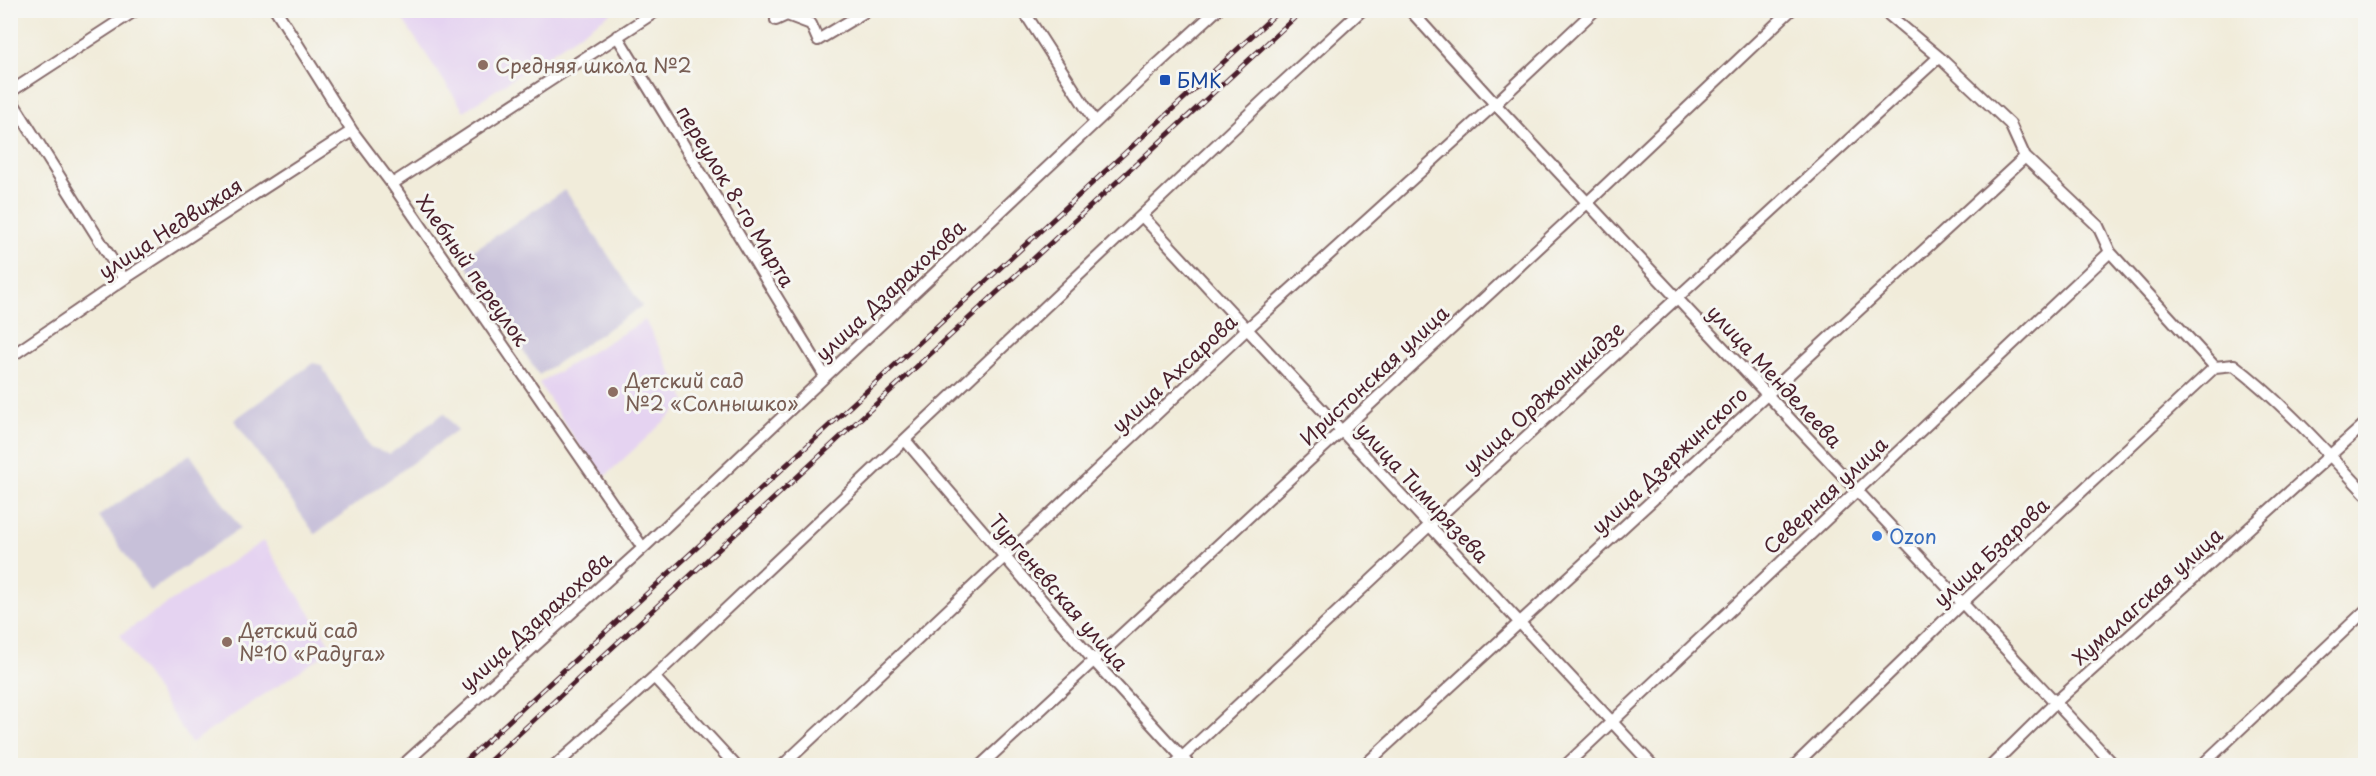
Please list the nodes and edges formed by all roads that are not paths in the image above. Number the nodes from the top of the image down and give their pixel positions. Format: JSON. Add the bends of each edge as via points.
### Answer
{"nodes":[{"id":1,"x":136,"y":10,"type":"edge"},
{"id":2,"x":276,"y":10,"type":"edge"},
{"id":3,"x":658,"y":10,"type":"edge"},
{"id":4,"x":867,"y":10,"type":"edge"},
{"id":5,"x":1023,"y":10,"type":"edge"},
{"id":6,"x":1216,"y":10,"type":"edge"},
{"id":7,"x":1362,"y":10,"type":"edge"},
{"id":8,"x":1410,"y":10,"type":"edge"},
{"id":9,"x":1595,"y":10,"type":"edge"},
{"id":10,"x":1791,"y":10,"type":"edge"},
{"id":11,"x":1883,"y":10,"type":"edge"},
{"id":12,"x":776,"y":20,"type":"dead end"},
{"id":13,"x":617,"y":36,"type":"junction"},
{"id":14,"x":1939,"y":57,"type":"junction"},
{"id":15,"x":10,"y":92,"type":"edge"},
{"id":16,"x":10,"y":98,"type":"edge"},
{"id":17,"x":1495,"y":104,"type":"junction"},
{"id":18,"x":1095,"y":122,"type":"junction"},
{"id":19,"x":352,"y":131,"type":"junction"},
{"id":20,"x":2025,"y":157,"type":"junction"},
{"id":21,"x":392,"y":184,"type":"junction"},
{"id":22,"x":1587,"y":203,"type":"junction"},
{"id":23,"x":1142,"y":216,"type":"junction"},
{"id":24,"x":2110,"y":252,"type":"junction"},
{"id":25,"x":124,"y":279,"type":"junction"},
{"id":26,"x":1677,"y":299,"type":"junction"},
{"id":27,"x":1247,"y":329,"type":"junction"},
{"id":28,"x":10,"y":357,"type":"edge"},
{"id":29,"x":2215,"y":367,"type":"junction"},
{"id":30,"x":825,"y":376,"type":"junction"},
{"id":31,"x":1768,"y":394,"type":"junction"},
{"id":32,"x":2366,"y":423,"type":"edge"},
{"id":33,"x":1341,"y":429,"type":"junction"},
{"id":34,"x":905,"y":440,"type":"junction"},
{"id":35,"x":2329,"y":455,"type":"junction"},
{"id":36,"x":1857,"y":489,"type":"junction"},
{"id":37,"x":2366,"y":494,"type":"edge"},
{"id":38,"x":1430,"y":525,"type":"junction"},
{"id":39,"x":643,"y":548,"type":"junction"},
{"id":40,"x":1004,"y":557,"type":"junction"},
{"id":41,"x":1961,"y":604,"type":"junction"},
{"id":42,"x":2366,"y":610,"type":"edge"},
{"id":43,"x":1520,"y":622,"type":"junction"},
{"id":44,"x":1094,"y":661,"type":"junction"},
{"id":45,"x":654,"y":677,"type":"junction"},
{"id":46,"x":2056,"y":702,"type":"junction"},
{"id":47,"x":1613,"y":722,"type":"junction"},
{"id":48,"x":1186,"y":761,"type":"edge"},
{"id":49,"x":402,"y":765,"type":"edge"},
{"id":50,"x":555,"y":765,"type":"edge"},
{"id":51,"x":736,"y":765,"type":"edge"},
{"id":52,"x":782,"y":765,"type":"edge"},
{"id":53,"x":980,"y":765,"type":"edge"},
{"id":54,"x":1173,"y":765,"type":"edge"},
{"id":55,"x":1364,"y":765,"type":"edge"},
{"id":56,"x":1565,"y":765,"type":"edge"},
{"id":57,"x":1653,"y":765,"type":"edge"},
{"id":58,"x":1794,"y":765,"type":"edge"},
{"id":59,"x":1991,"y":765,"type":"edge"},
{"id":60,"x":2115,"y":765,"type":"edge"},
{"id":61,"x":2201,"y":765,"type":"edge"}],
"edges":[{"from":1,"to":15,"type":"street"},
{"from":2,"to":19,"type":"street","name":"Хлебный переулок"},
{"from":3,"to":13,"type":"street"},
{"from":4,"to":12,"type":"street","via":[[818,39],[811,24],[787,15]]},
{"from":5,"to":18,"type":"street"},
{"from":6,"to":18,"type":"street","name":"улица Дзарахохова"},
{"from":7,"to":23,"type":"street"},
{"from":8,"to":17,"type":"street","name":"улица Менделеева"},
{"from":9,"to":17,"type":"street","name":"улица Ахсарова"},
{"from":10,"to":22,"type":"street","name":"Иристонская улица"},
{"from":11,"to":14,"type":"street"},
{"from":13,"to":21,"type":"street"},
{"from":13,"to":30,"type":"street","name":"переулок 8-го Марта"},
{"from":14,"to":20,"type":"street","via":[[2010,124]]},
{"from":14,"to":26,"type":"street","name":"улица Орджоникидзе"},
{"from":16,"to":25,"type":"street"},
{"from":17,"to":22,"type":"street","name":"улица Менделеева"},
{"from":17,"to":27,"type":"street","name":"улица Ахсарова"},
{"from":18,"to":30,"type":"street","name":"улица Дзарахохова"},
{"from":19,"to":21,"type":"street","name":"Хлебный переулок"},
{"from":19,"to":25,"type":"street","name":"улица Недвижая"},
{"from":20,"to":24,"type":"street","via":[[2098,226]]},
{"from":20,"to":31,"type":"street","name":"улица Дзержинского"},
{"from":21,"to":39,"type":"street","name":"Хлебный переулок"},
{"from":22,"to":26,"type":"street","name":"улица Менделеева"},
{"from":22,"to":33,"type":"street","name":"Иристонская улица"},
{"from":23,"to":27,"type":"street","name":"улица Тимирязева"},
{"from":23,"to":34,"type":"street"},
{"from":24,"to":29,"type":"street"},
{"from":24,"to":36,"type":"street","name":"Северная улица"},
{"from":25,"to":28,"type":"street","name":"улица Недвижая"},
{"from":26,"to":31,"type":"street","name":"улица Менделеева"},
{"from":26,"to":38,"type":"street","name":"улица Орджоникидзе"},
{"from":27,"to":33,"type":"street","name":"улица Тимирязева"},
{"from":27,"to":40,"type":"street","name":"улица Ахсарова"},
{"from":29,"to":35,"type":"street","via":[[2234,366],[2242,372]]},
{"from":29,"to":41,"type":"street","name":"улица Бзарова"},
{"from":30,"to":39,"type":"street","name":"улица Дзарахохова"},
{"from":31,"to":36,"type":"street","name":"улица Менделеева"},
{"from":31,"to":43,"type":"street","name":"улица Дзержинского"},
{"from":32,"to":35,"type":"street","name":"Хумалагская улица"},
{"from":33,"to":38,"type":"street","name":"улица Тимирязева"},
{"from":33,"to":44,"type":"street","name":"Иристонская улица"},
{"from":34,"to":40,"type":"street","name":"Тургеневская улица"},
{"from":34,"to":45,"type":"street"},
{"from":35,"to":37,"type":"street"},
{"from":35,"to":46,"type":"street","name":"Хумалагская улица"},
{"from":36,"to":41,"type":"street","name":"улица Менделеева"},
{"from":36,"to":47,"type":"street","name":"Северная улица"},
{"from":38,"to":43,"type":"street","name":"улица Тимирязева"},
{"from":38,"to":48,"type":"street","name":"улица Орджоникидзе"},
{"from":39,"to":49,"type":"street","name":"улица Дзарахохова"},
{"from":40,"to":44,"type":"street","name":"Тургеневская улица"},
{"from":40,"to":52,"type":"street","name":"улица Ахсарова"},
{"from":41,"to":46,"type":"street","name":"улица Менделеева"},
{"from":41,"to":58,"type":"street","name":"улица Бзарова"},
{"from":42,"to":61,"type":"street"},
{"from":43,"to":47,"type":"street","name":"улица Тимирязева"},
{"from":43,"to":55,"type":"street","name":"улица Дзержинского"},
{"from":44,"to":48,"type":"street","name":"Тургеневская улица"},
{"from":44,"to":53,"type":"street","name":"Иристонская улица"},
{"from":45,"to":50,"type":"street"},
{"from":45,"to":51,"type":"street"},
{"from":46,"to":59,"type":"street","name":"Хумалагская улица"},
{"from":46,"to":60,"type":"street","name":"улица Менделеева"},
{"from":47,"to":56,"type":"street","name":"Северная улица"},
{"from":47,"to":57,"type":"street","name":"улица Тимирязева"},
{"from":48,"to":54,"type":"street","name":"улица Орджоникидзе"}]}
